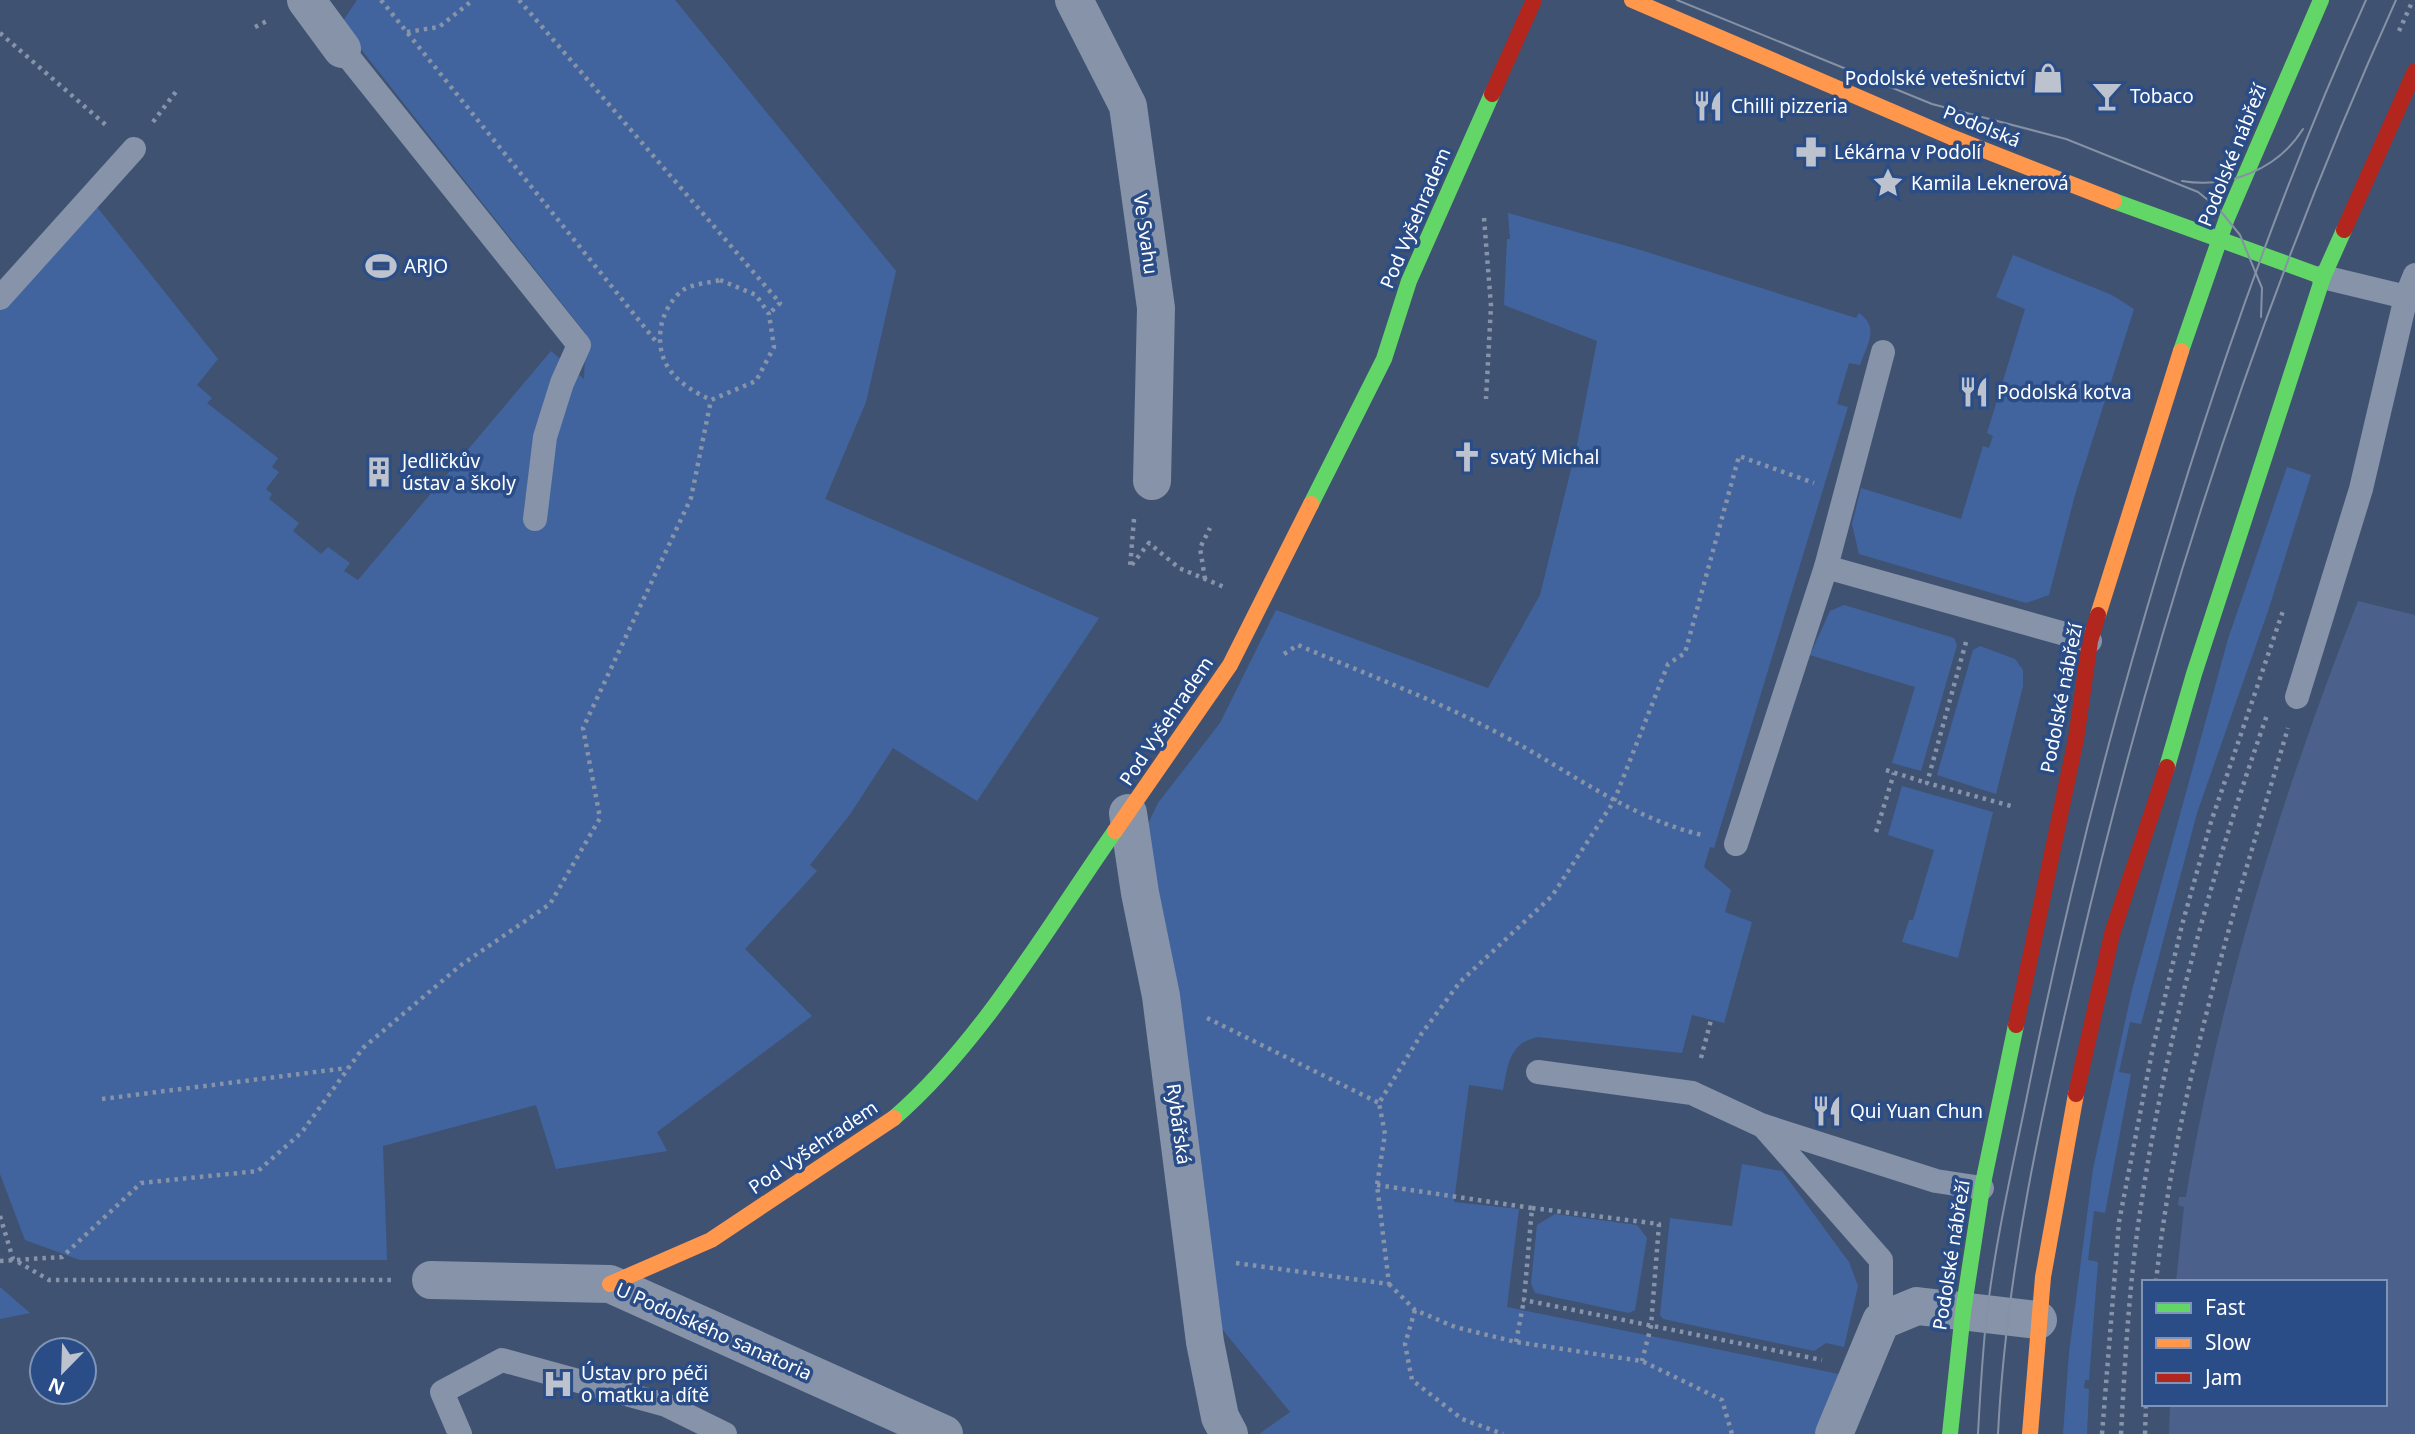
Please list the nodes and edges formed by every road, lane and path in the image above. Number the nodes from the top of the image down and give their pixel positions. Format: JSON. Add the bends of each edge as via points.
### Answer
{"nodes":[{"id":1,"x":306,"y":0,"type":"edge"},
{"id":2,"x":381,"y":0,"type":"edge"},
{"id":3,"x":473,"y":0,"type":"edge"},
{"id":4,"x":519,"y":0,"type":"edge"},
{"id":5,"x":1074,"y":0,"type":"edge"},
{"id":6,"x":1534,"y":0,"type":"edge"},
{"id":7,"x":1632,"y":0,"type":"edge"},
{"id":8,"x":2321,"y":0,"type":"edge"},
{"id":9,"x":407,"y":32,"type":"junction"},
{"id":10,"x":0,"y":33,"type":"edge"},
{"id":11,"x":342,"y":49,"type":"joint"},
{"id":12,"x":2415,"y":71,"type":"edge"},
{"id":13,"x":134,"y":149,"type":"joint"},
{"id":14,"x":1483,"y":205,"type":"dead end"},
{"id":15,"x":2220,"y":239,"type":"junction"},
{"id":16,"x":2323,"y":277,"type":"junction"},
{"id":17,"x":2411,"y":286,"type":"edge"},
{"id":18,"x":0,"y":298,"type":"edge"},
{"id":19,"x":769,"y":314,"type":"junction"},
{"id":20,"x":658,"y":344,"type":"junction"},
{"id":21,"x":1883,"y":352,"type":"dead end"},
{"id":22,"x":1486,"y":399,"type":"dead end"},
{"id":23,"x":711,"y":400,"type":"junction"},
{"id":24,"x":1152,"y":481,"type":"joint"},
{"id":25,"x":1845,"y":494,"type":"junction"},
{"id":26,"x":535,"y":519,"type":"dead end"},
{"id":27,"x":1210,"y":528,"type":"dead end"},
{"id":28,"x":1826,"y":567,"type":"junction"},
{"id":29,"x":1179,"y":568,"type":"dead end"},
{"id":30,"x":1205,"y":579,"type":"dead end"},
{"id":31,"x":2285,"y":606,"type":"dead end"},
{"id":32,"x":1976,"y":608,"type":"junction"},
{"id":33,"x":2090,"y":640,"type":"junction"},
{"id":34,"x":1281,"y":656,"type":"dead end"},
{"id":35,"x":2297,"y":697,"type":"joint"},
{"id":36,"x":2270,"y":706,"type":"dead end"},
{"id":37,"x":1886,"y":771,"type":"dead end"},
{"id":38,"x":1894,"y":773,"type":"junction"},
{"id":39,"x":1927,"y":783,"type":"junction"},
{"id":40,"x":1614,"y":801,"type":"junction"},
{"id":41,"x":2011,"y":806,"type":"dead end"},
{"id":42,"x":1129,"y":813,"type":"junction"},
{"id":43,"x":1681,"y":830,"type":"dead end"},
{"id":44,"x":1876,"y":832,"type":"dead end"},
{"id":45,"x":1736,"y":844,"type":"dead end"},
{"id":46,"x":1161,"y":996,"type":"junction"},
{"id":47,"x":348,"y":1068,"type":"junction"},
{"id":48,"x":1538,"y":1072,"type":"dead end"},
{"id":49,"x":102,"y":1099,"type":"dead end"},
{"id":50,"x":1379,"y":1103,"type":"junction"},
{"id":51,"x":1763,"y":1126,"type":"junction"},
{"id":52,"x":1377,"y":1185,"type":"junction"},
{"id":53,"x":1982,"y":1188,"type":"junction"},
{"id":54,"x":1532,"y":1208,"type":"junction"},
{"id":55,"x":0,"y":1216,"type":"edge"},
{"id":56,"x":1195,"y":1249,"type":"junction"},
{"id":57,"x":13,"y":1259,"type":"junction"},
{"id":58,"x":0,"y":1261,"type":"edge"},
{"id":59,"x":431,"y":1280,"type":"joint"},
{"id":60,"x":2156,"y":1280,"type":"edge"},
{"id":61,"x":610,"y":1284,"type":"junction"},
{"id":62,"x":1389,"y":1284,"type":"junction"},
{"id":63,"x":1524,"y":1300,"type":"junction"},
{"id":64,"x":1415,"y":1310,"type":"junction"},
{"id":65,"x":1963,"y":1312,"type":"junction"},
{"id":66,"x":1881,"y":1321,"type":"junction"},
{"id":67,"x":2038,"y":1321,"type":"junction"},
{"id":68,"x":1651,"y":1326,"type":"junction"},
{"id":69,"x":1516,"y":1342,"type":"junction"},
{"id":70,"x":1642,"y":1361,"type":"junction"},
{"id":71,"x":1860,"y":1368,"type":"junction"},
{"id":72,"x":2146,"y":1406,"type":"edge"},
{"id":73,"x":460,"y":1434,"type":"edge"},
{"id":74,"x":725,"y":1434,"type":"edge"},
{"id":75,"x":944,"y":1434,"type":"edge"},
{"id":76,"x":1229,"y":1434,"type":"edge"},
{"id":77,"x":1503,"y":1434,"type":"edge"},
{"id":78,"x":1732,"y":1434,"type":"edge"},
{"id":79,"x":1834,"y":1434,"type":"edge"},
{"id":80,"x":1951,"y":1434,"type":"edge"},
{"id":81,"x":2031,"y":1434,"type":"edge"},
{"id":82,"x":2102,"y":1434,"type":"edge"},
{"id":83,"x":2121,"y":1434,"type":"edge"},
{"id":84,"x":2145,"y":1434,"type":"edge"}],
"edges":[{"from":1,"to":11,"type":"street"},
{"from":2,"to":9,"type":"path"},
{"from":3,"to":9,"type":"path","via":[[439,27]]},
{"from":4,"to":19,"type":"path","via":[[780,303]]},
{"from":5,"to":24,"type":"street","name":"Ve Svahu","via":[[1128,106],[1156,308]]},
{"from":6,"to":42,"type":"main road","name":"Pod Vyšehradem","via":[[1409,281],[1384,359],[1230,665]]},
{"from":7,"to":15,"type":"main road","name":"Podolská","via":[[1951,137]]},
{"from":8,"to":15,"type":"main road","name":"Podolské nábřeží"},
{"from":9,"to":20,"type":"path"},
{"from":10,"to":13,"type":"path"},
{"from":11,"to":26,"type":"lane","via":[[579,345],[544,437]]},
{"from":12,"to":16,"type":"main road"},
{"from":13,"to":18,"type":"lane"},
{"from":14,"to":22,"type":"path","via":[[1491,306]]},
{"from":15,"to":16,"type":"main road","name":"Podolská"},
{"from":15,"to":33,"type":"main road","name":"Podolské nábřeží","via":[[2161,408]]},
{"from":16,"to":17,"type":"lane"},
{"from":16,"to":67,"type":"main road","via":[[2206,635],[2152,821],[2112,934],[2073,1108]]},
{"from":17,"to":35,"type":"lane","via":[[2361,489]]},
{"from":19,"to":20,"type":"path","via":[[756,295],[720,280],[683,290],[662,315]]},
{"from":19,"to":23,"type":"path","via":[[774,347],[756,381]]},
{"from":20,"to":23,"type":"path","via":[[665,365],[686,388]]},
{"from":21,"to":25,"type":"lane"},
{"from":23,"to":47,"type":"path","via":[[691,498],[583,728],[600,818],[550,904],[461,965],[363,1048]]},
{"from":24,"to":29,"type":"path","via":[[1137,490],[1130,567],[1149,543]]},
{"from":25,"to":28,"type":"lane"},
{"from":25,"to":40,"type":"path","via":[[1739,456],[1685,653],[1668,664]]},
{"from":27,"to":30,"type":"path","via":[[1200,548]]},
{"from":28,"to":32,"type":"lane"},
{"from":28,"to":45,"type":"lane"},
{"from":31,"to":82,"type":"path","via":[[2211,822],[2152,1052],[2119,1222]]},
{"from":32,"to":33,"type":"lane"},
{"from":32,"to":39,"type":"path"},
{"from":33,"to":53,"type":"main road","name":"Podolské nábřeží","via":[[2076,739]]},
{"from":34,"to":40,"type":"path","via":[[1298,645],[1436,704],[1499,733]]},
{"from":35,"to":60,"type":"path","via":[[2226,938],[2196,1062]]},
{"from":36,"to":83,"type":"path","via":[[2220,854],[2161,1096],[2130,1297]]},
{"from":37,"to":38,"type":"path"},
{"from":38,"to":39,"type":"path"},
{"from":38,"to":44,"type":"path"},
{"from":39,"to":41,"type":"path"},
{"from":40,"to":43,"type":"path"},
{"from":40,"to":50,"type":"path","via":[[1552,895],[1460,982]]},
{"from":42,"to":46,"type":"street","name":"Rybářská"},
{"from":42,"to":61,"type":"main road","name":"Pod Vyšehradem","via":[[972,1035],[895,1117],[711,1240]]},
{"from":46,"to":50,"type":"path"},
{"from":46,"to":56,"type":"street","name":"Rybářská"},
{"from":47,"to":49,"type":"path"},
{"from":47,"to":57,"type":"path","via":[[302,1132],[258,1171],[141,1183],[62,1257]]},
{"from":48,"to":51,"type":"lane","via":[[1692,1093]]},
{"from":50,"to":52,"type":"path","via":[[1385,1134]]},
{"from":51,"to":53,"type":"lane","via":[[1936,1181]]},
{"from":51,"to":66,"type":"lane","via":[[1881,1260]]},
{"from":52,"to":54,"type":"path"},
{"from":52,"to":62,"type":"path"},
{"from":53,"to":65,"type":"main road","name":"Podolské nábřeží"},
{"from":54,"to":63,"type":"path"},
{"from":54,"to":68,"type":"path","via":[[1659,1224]]},
{"from":55,"to":57,"type":"path"},
{"from":56,"to":62,"type":"path","via":[[1234,1263]]},
{"from":56,"to":76,"type":"street","name":"Rybářská","via":[[1205,1342],[1220,1417]]},
{"from":57,"to":58,"type":"path"},
{"from":57,"to":59,"type":"path","via":[[49,1280]]},
{"from":59,"to":61,"type":"street","name":"U Podolského sanatoria"},
{"from":61,"to":75,"type":"street","name":"U Podolského sanatoria"},
{"from":62,"to":64,"type":"path"},
{"from":63,"to":68,"type":"path"},
{"from":63,"to":69,"type":"path"},
{"from":64,"to":69,"type":"path","via":[[1455,1327]]},
{"from":64,"to":77,"type":"path","via":[[1405,1344],[1412,1380],[1462,1419]]},
{"from":65,"to":66,"type":"street","via":[[1917,1306]]},
{"from":65,"to":67,"type":"street"},
{"from":65,"to":80,"type":"main road","name":"Podolské nábřeží"},
{"from":66,"to":71,"type":"street"},
{"from":67,"to":81,"type":"main road"},
{"from":68,"to":70,"type":"path"},
{"from":68,"to":71,"type":"path"},
{"from":69,"to":70,"type":"path"},
{"from":70,"to":78,"type":"path","via":[[1722,1400]]},
{"from":71,"to":79,"type":"street"},
{"from":72,"to":84,"type":"path"},
{"from":73,"to":74,"type":"lane","via":[[442,1392],[502,1360],[666,1405]]}]}
